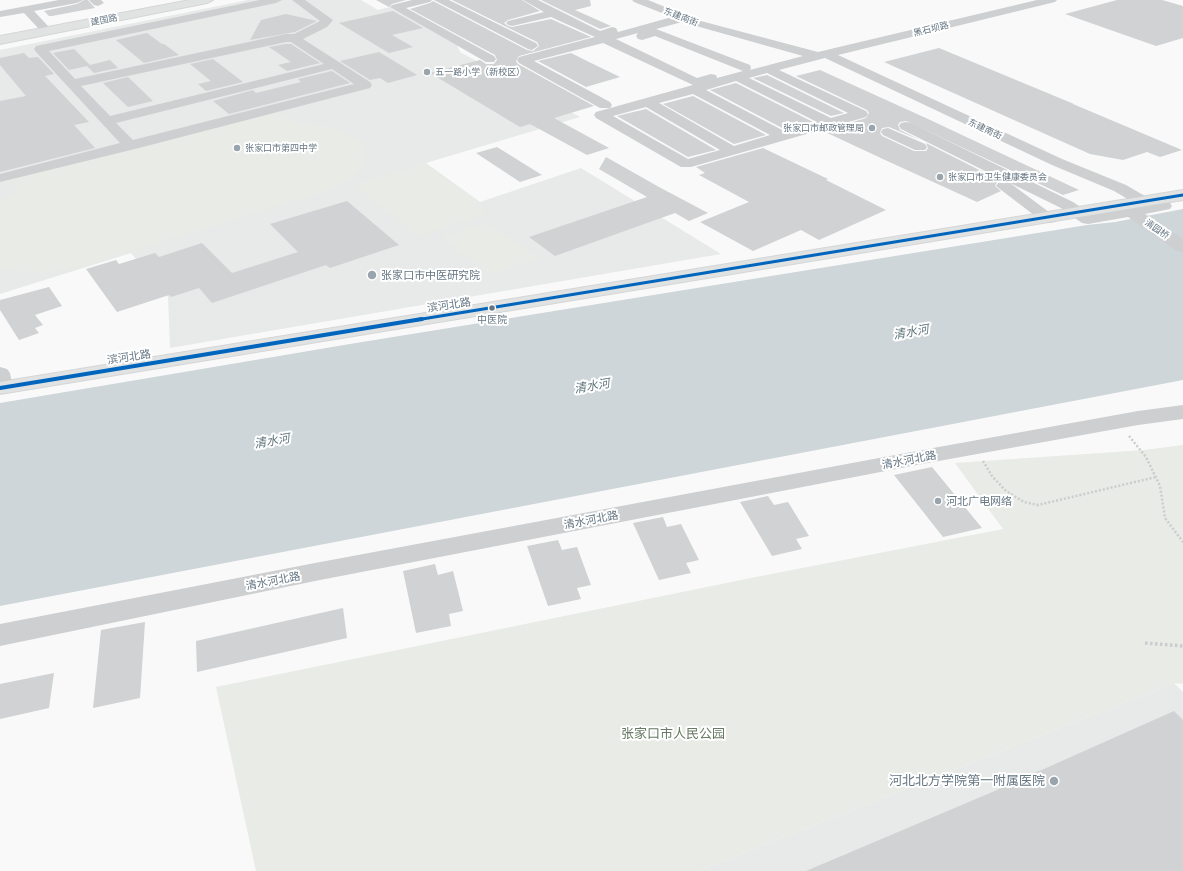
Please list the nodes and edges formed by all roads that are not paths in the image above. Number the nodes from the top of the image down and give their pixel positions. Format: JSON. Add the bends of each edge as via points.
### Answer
{"nodes":[{"id":1,"x":74,"y":0,"type":"edge"},
{"id":2,"x":176,"y":0,"type":"edge"},
{"id":3,"x":207,"y":0,"type":"edge"},
{"id":4,"x":276,"y":0,"type":"edge"},
{"id":5,"x":298,"y":0,"type":"edge"},
{"id":6,"x":415,"y":0,"type":"edge"},
{"id":7,"x":426,"y":0,"type":"edge"},
{"id":8,"x":440,"y":0,"type":"edge"},
{"id":9,"x":528,"y":0,"type":"edge"},
{"id":10,"x":638,"y":0,"type":"edge"},
{"id":11,"x":1052,"y":0,"type":"edge"},
{"id":12,"x":254,"y":2,"type":"edge"},
{"id":13,"x":32,"y":5,"type":"edge"},
{"id":14,"x":387,"y":6,"type":"dead end"},
{"id":15,"x":552,"y":11,"type":"dead end"},
{"id":16,"x":0,"y":14,"type":"edge"},
{"id":17,"x":679,"y":17,"type":"junction"},
{"id":18,"x":529,"y":18,"type":"junction"},
{"id":19,"x":44,"y":21,"type":"junction"},
{"id":20,"x":512,"y":23,"type":"dead end"},
{"id":21,"x":549,"y":28,"type":"dead end"},
{"id":22,"x":497,"y":29,"type":"junction"},
{"id":23,"x":482,"y":32,"type":"dead end"},
{"id":24,"x":0,"y":34,"type":"edge"},
{"id":25,"x":580,"y":34,"type":"dead end"},
{"id":26,"x":468,"y":36,"type":"dead end"},
{"id":27,"x":297,"y":38,"type":"junction"},
{"id":28,"x":454,"y":39,"type":"junction"},
{"id":29,"x":0,"y":40,"type":"edge"},
{"id":30,"x":726,"y":40,"type":"junction"},
{"id":31,"x":610,"y":42,"type":"junction"},
{"id":32,"x":532,"y":46,"type":"junction"},
{"id":33,"x":514,"y":51,"type":"dead end"},
{"id":34,"x":694,"y":51,"type":"junction"},
{"id":35,"x":818,"y":56,"type":"junction"},
{"id":36,"x":490,"y":59,"type":"dead end"},
{"id":37,"x":664,"y":59,"type":"junction"},
{"id":38,"x":335,"y":65,"type":"junction"},
{"id":39,"x":774,"y":65,"type":"junction"},
{"id":40,"x":741,"y":73,"type":"junction"},
{"id":41,"x":71,"y":84,"type":"junction"},
{"id":42,"x":694,"y":89,"type":"junction"},
{"id":43,"x":198,"y":99,"type":"junction"},
{"id":44,"x":647,"y":102,"type":"junction"},
{"id":45,"x":605,"y":105,"type":"dead end"},
{"id":46,"x":874,"y":111,"type":"dead end"},
{"id":47,"x":106,"y":120,"type":"junction"},
{"id":48,"x":225,"y":121,"type":"junction"},
{"id":49,"x":829,"y":123,"type":"junction"},
{"id":50,"x":906,"y":126,"type":"dead end"},
{"id":51,"x":888,"y":132,"type":"dead end"},
{"id":52,"x":782,"y":136,"type":"junction"},
{"id":53,"x":130,"y":146,"type":"junction"},
{"id":54,"x":733,"y":150,"type":"junction"},
{"id":55,"x":2,"y":178,"type":"dead end"},
{"id":56,"x":1183,"y":187,"type":"edge"},
{"id":57,"x":1183,"y":196,"type":"edge"},
{"id":58,"x":1137,"y":203,"type":"junction"},
{"id":59,"x":1078,"y":212,"type":"junction"},
{"id":60,"x":1044,"y":214,"type":"junction"},
{"id":61,"x":1183,"y":247,"type":"edge"},
{"id":62,"x":1,"y":381,"type":"edge"},
{"id":63,"x":1183,"y":412,"type":"edge"},
{"id":64,"x":0,"y":635,"type":"edge"}],
"edges":[{"from":1,"to":13,"type":"street"},
{"from":2,"to":19,"type":"main road","name":"建国路"},
{"from":3,"to":29,"type":"main road","name":"建国路"},
{"from":4,"to":12,"type":"street"},
{"from":5,"to":27,"type":"street","via":[[327,20],[323,25]]},
{"from":6,"to":14,"type":"street"},
{"from":7,"to":28,"type":"street","via":[[396,7]]},
{"from":8,"to":22,"type":"street"},
{"from":9,"to":15,"type":"street"},
{"from":10,"to":17,"type":"street","name":"东建南街"},
{"from":11,"to":35,"type":"street","name":"黑石坝路"},
{"from":12,"to":41,"type":"street","via":[[40,49]]},
{"from":13,"to":16,"type":"street"},
{"from":13,"to":19,"type":"street"},
{"from":17,"to":18,"type":"street","via":[[599,35],[552,13]]},
{"from":17,"to":30,"type":"street","name":"东建南街"},
{"from":17,"to":31,"type":"street"},
{"from":18,"to":20,"type":"street"},
{"from":18,"to":21,"type":"street"},
{"from":19,"to":24,"type":"main road","name":"建国路"},
{"from":22,"to":23,"type":"street"},
{"from":22,"to":32,"type":"street"},
{"from":25,"to":32,"type":"street"},
{"from":26,"to":28,"type":"street"},
{"from":27,"to":38,"type":"street","via":[[297,41]]},
{"from":27,"to":41,"type":"street","via":[[286,38]]},
{"from":28,"to":36,"type":"street"},
{"from":30,"to":34,"type":"street"},
{"from":30,"to":35,"type":"street","name":"东建南街"},
{"from":31,"to":34,"type":"street","via":[[656,32]]},
{"from":31,"to":37,"type":"street"},
{"from":31,"to":45,"type":"street","via":[[523,60]]},
{"from":32,"to":33,"type":"street"},
{"from":34,"to":37,"type":"street"},
{"from":34,"to":40,"type":"street"},
{"from":35,"to":39,"type":"street","name":"黑石坝路"},
{"from":35,"to":58,"type":"street","name":"东建南街"},
{"from":35,"to":58,"type":"street","name":"东建南街","via":[[1057,162]]},
{"from":37,"to":40,"type":"street","via":[[696,82]]},
{"from":38,"to":43,"type":"street"},
{"from":38,"to":48,"type":"street","via":[[365,85]]},
{"from":39,"to":40,"type":"street","name":"黑石坝路"},
{"from":39,"to":46,"type":"street"},
{"from":39,"to":49,"type":"street","via":[[861,114]]},
{"from":40,"to":42,"type":"street"},
{"from":40,"to":49,"type":"street"},
{"from":41,"to":47,"type":"street"},
{"from":42,"to":44,"type":"street"},
{"from":42,"to":52,"type":"street"},
{"from":43,"to":47,"type":"street"},
{"from":43,"to":48,"type":"street"},
{"from":44,"to":54,"type":"street"},
{"from":44,"to":54,"type":"street","via":[[601,116],[686,164]]},
{"from":47,"to":53,"type":"street"},
{"from":48,"to":53,"type":"street"},
{"from":49,"to":52,"type":"street"},
{"from":50,"to":59,"type":"street"},
{"from":51,"to":60,"type":"street","via":[[1006,187]]},
{"from":52,"to":54,"type":"street"},
{"from":53,"to":55,"type":"street"},
{"from":56,"to":58,"type":"main road","name":"滨河北路"},
{"from":57,"to":58,"type":"main road","name":"滨河北路"},
{"from":58,"to":59,"type":"main road","name":"滨河北路"},
{"from":58,"to":61,"type":"street","name":"清园桥"},
{"from":59,"to":60,"type":"main road","name":"滨河北路"},
{"from":60,"to":62,"type":"main road","name":"滨河北路"},
{"from":63,"to":64,"type":"street","name":"清水河北路","via":[[991,444],[330,569]]}]}
